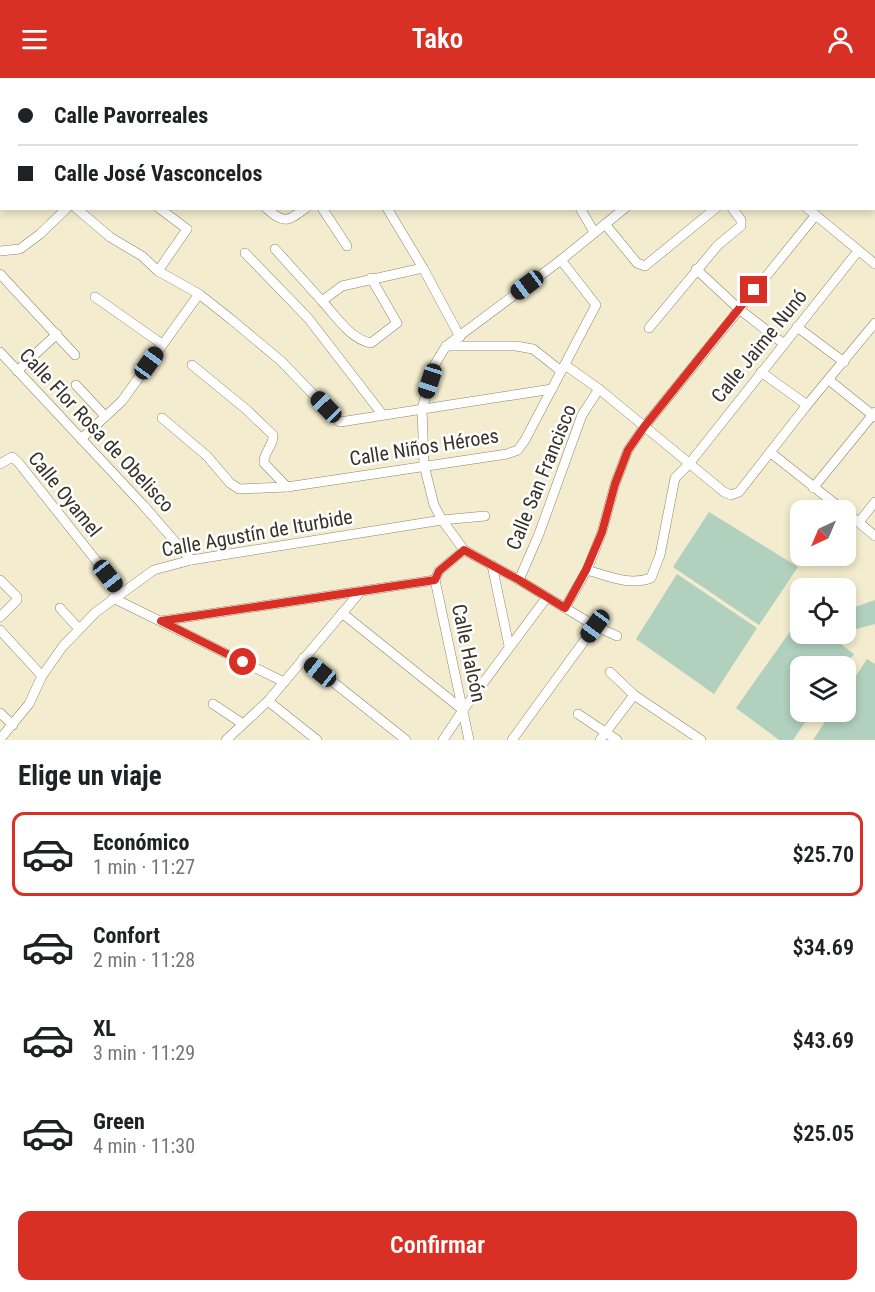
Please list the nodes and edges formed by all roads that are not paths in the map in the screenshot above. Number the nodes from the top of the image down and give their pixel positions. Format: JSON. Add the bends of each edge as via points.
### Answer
{"nodes":[{"id":1,"x":65,"y":210,"type":"edge"},
{"id":2,"x":78,"y":210,"type":"edge"},
{"id":3,"x":162,"y":210,"type":"edge"},
{"id":4,"x":268,"y":210,"type":"edge"},
{"id":5,"x":303,"y":210,"type":"edge"},
{"id":6,"x":323,"y":210,"type":"edge"},
{"id":7,"x":388,"y":210,"type":"edge"},
{"id":8,"x":581,"y":210,"type":"edge"},
{"id":9,"x":622,"y":210,"type":"edge"},
{"id":10,"x":714,"y":210,"type":"edge"},
{"id":11,"x":734,"y":210,"type":"edge"},
{"id":12,"x":809,"y":210,"type":"edge"},
{"id":13,"x":815,"y":216,"type":"junction"},
{"id":14,"x":605,"y":224,"type":"junction"},
{"id":15,"x":594,"y":232,"type":"junction"},
{"id":16,"x":347,"y":246,"type":"dead end"},
{"id":17,"x":275,"y":249,"type":"dead end"},
{"id":18,"x":0,"y":251,"type":"edge"},
{"id":19,"x":858,"y":251,"type":"junction"},
{"id":20,"x":245,"y":253,"type":"dead end"},
{"id":21,"x":561,"y":260,"type":"junction"},
{"id":22,"x":875,"y":264,"type":"edge"},
{"id":23,"x":423,"y":268,"type":"junction"},
{"id":24,"x":696,"y":269,"type":"junction"},
{"id":25,"x":158,"y":271,"type":"junction"},
{"id":26,"x":0,"y":274,"type":"edge"},
{"id":27,"x":371,"y":278,"type":"junction"},
{"id":28,"x":199,"y":294,"type":"junction"},
{"id":29,"x":95,"y":297,"type":"dead end"},
{"id":30,"x":322,"y":301,"type":"junction"},
{"id":31,"x":739,"y":309,"type":"junction"},
{"id":32,"x":875,"y":322,"type":"edge"},
{"id":33,"x":797,"y":327,"type":"junction"},
{"id":34,"x":649,"y":328,"type":"dead end"},
{"id":35,"x":57,"y":334,"type":"junction"},
{"id":36,"x":460,"y":337,"type":"junction"},
{"id":37,"x":783,"y":344,"type":"junction"},
{"id":38,"x":162,"y":345,"type":"junction"},
{"id":39,"x":447,"y":346,"type":"junction"},
{"id":40,"x":0,"y":352,"type":"edge"},
{"id":41,"x":75,"y":355,"type":"dead end"},
{"id":42,"x":843,"y":362,"type":"junction"},
{"id":43,"x":192,"y":365,"type":"dead end"},
{"id":44,"x":563,"y":368,"type":"junction"},
{"id":45,"x":17,"y":371,"type":"junction"},
{"id":46,"x":761,"y":372,"type":"junction"},
{"id":47,"x":830,"y":380,"type":"junction"},
{"id":48,"x":76,"y":385,"type":"dead end"},
{"id":49,"x":552,"y":389,"type":"junction"},
{"id":50,"x":600,"y":389,"type":"junction"},
{"id":51,"x":807,"y":405,"type":"junction"},
{"id":52,"x":422,"y":409,"type":"junction"},
{"id":53,"x":382,"y":414,"type":"junction"},
{"id":54,"x":874,"y":415,"type":"edge"},
{"id":55,"x":105,"y":416,"type":"junction"},
{"id":56,"x":162,"y":418,"type":"dead end"},
{"id":57,"x":644,"y":427,"type":"junction"},
{"id":58,"x":81,"y":440,"type":"junction"},
{"id":59,"x":771,"y":453,"type":"junction"},
{"id":60,"x":0,"y":464,"type":"edge"},
{"id":61,"x":688,"y":464,"type":"junction"},
{"id":62,"x":424,"y":465,"type":"junction"},
{"id":63,"x":288,"y":487,"type":"junction"},
{"id":64,"x":813,"y":488,"type":"junction"},
{"id":65,"x":830,"y":500,"type":"edge"},
{"id":66,"x":875,"y":502,"type":"edge"},
{"id":67,"x":485,"y":516,"type":"dead end"},
{"id":68,"x":856,"y":519,"type":"edge"},
{"id":69,"x":442,"y":520,"type":"junction"},
{"id":70,"x":860,"y":522,"type":"junction"},
{"id":71,"x":875,"y":536,"type":"edge"},
{"id":72,"x":464,"y":550,"type":"junction"},
{"id":73,"x":191,"y":560,"type":"junction"},
{"id":74,"x":492,"y":566,"type":"junction"},
{"id":75,"x":586,"y":570,"type":"junction"},
{"id":76,"x":0,"y":580,"type":"edge"},
{"id":77,"x":435,"y":580,"type":"junction"},
{"id":78,"x":519,"y":580,"type":"junction"},
{"id":79,"x":361,"y":591,"type":"junction"},
{"id":80,"x":117,"y":595,"type":"junction"},
{"id":81,"x":547,"y":597,"type":"junction"},
{"id":82,"x":60,"y":608,"type":"dead end"},
{"id":83,"x":565,"y":608,"type":"junction"},
{"id":84,"x":342,"y":614,"type":"junction"},
{"id":85,"x":0,"y":617,"type":"edge"},
{"id":86,"x":161,"y":621,"type":"junction"},
{"id":87,"x":595,"y":626,"type":"junction"},
{"id":88,"x":79,"y":629,"type":"junction"},
{"id":89,"x":0,"y":630,"type":"edge"},
{"id":90,"x":617,"y":636,"type":"dead end"},
{"id":91,"x":509,"y":646,"type":"junction"},
{"id":92,"x":303,"y":658,"type":"junction"},
{"id":93,"x":610,"y":672,"type":"dead end"},
{"id":94,"x":42,"y":676,"type":"junction"},
{"id":95,"x":284,"y":682,"type":"junction"},
{"id":96,"x":634,"y":695,"type":"junction"},
{"id":97,"x":268,"y":701,"type":"junction"},
{"id":98,"x":213,"y":704,"type":"dead end"},
{"id":99,"x":463,"y":710,"type":"junction"},
{"id":100,"x":0,"y":713,"type":"edge"},
{"id":101,"x":578,"y":714,"type":"dead end"},
{"id":102,"x":243,"y":724,"type":"junction"},
{"id":103,"x":13,"y":725,"type":"junction"},
{"id":104,"x":603,"y":736,"type":"edge"},
{"id":105,"x":0,"y":740,"type":"edge"},
{"id":106,"x":226,"y":740,"type":"edge"},
{"id":107,"x":317,"y":740,"type":"edge"},
{"id":108,"x":406,"y":740,"type":"edge"},
{"id":109,"x":443,"y":740,"type":"edge"},
{"id":110,"x":469,"y":740,"type":"edge"},
{"id":111,"x":512,"y":740,"type":"edge"},
{"id":112,"x":617,"y":740,"type":"edge"},
{"id":113,"x":700,"y":740,"type":"edge"}],
"edges":[{"from":1,"to":18,"type":"street","via":[[20,249]]},
{"from":2,"to":25,"type":"street"},
{"from":3,"to":25,"type":"street","via":[[186,229]]},
{"from":4,"to":5,"type":"street","via":[[284,221]]},
{"from":6,"to":16,"type":"street"},
{"from":7,"to":23,"type":"street"},
{"from":8,"to":15,"type":"street"},
{"from":9,"to":14,"type":"street"},
{"from":10,"to":14,"type":"street","via":[[645,266],[637,263]]},
{"from":11,"to":24,"type":"street","via":[[741,226]]},
{"from":12,"to":13,"type":"street"},
{"from":13,"to":19,"type":"street"},
{"from":13,"to":31,"type":"street"},
{"from":14,"to":15,"type":"street"},
{"from":15,"to":21,"type":"street"},
{"from":17,"to":30,"type":"street"},
{"from":19,"to":22,"type":"street"},
{"from":19,"to":33,"type":"street","name":"Calle Jaime Nunó"},
{"from":20,"to":53,"type":"street","via":[[308,318]]},
{"from":21,"to":36,"type":"street"},
{"from":21,"to":44,"type":"street","name":"Calle Niños Héroes","via":[[596,304]]},
{"from":23,"to":27,"type":"street"},
{"from":23,"to":36,"type":"street"},
{"from":24,"to":31,"type":"street"},
{"from":24,"to":34,"type":"street"},
{"from":25,"to":28,"type":"street"},
{"from":26,"to":35,"type":"street"},
{"from":27,"to":30,"type":"street","via":[[342,286]]},
{"from":27,"to":30,"type":"street","via":[[398,323],[371,343],[352,334]]},
{"from":28,"to":38,"type":"street"},
{"from":28,"to":53,"type":"street","via":[[281,361],[340,422]]},
{"from":29,"to":38,"type":"street"},
{"from":31,"to":37,"type":"street"},
{"from":31,"to":57,"type":"street"},
{"from":32,"to":42,"type":"street"},
{"from":33,"to":37,"type":"street","name":"Calle Jaime Nunó"},
{"from":33,"to":42,"type":"street"},
{"from":35,"to":41,"type":"street"},
{"from":35,"to":45,"type":"street"},
{"from":36,"to":39,"type":"street"},
{"from":37,"to":46,"type":"street","name":"Calle Jaime Nunó"},
{"from":38,"to":55,"type":"street","via":[[122,401]]},
{"from":39,"to":44,"type":"street","via":[[516,346],[533,350]]},
{"from":39,"to":52,"type":"street","via":[[435,364]]},
{"from":40,"to":45,"type":"street","name":"Calle Flor Rosa de Obelisco"},
{"from":42,"to":47,"type":"street"},
{"from":43,"to":63,"type":"street","via":[[273,435],[264,463]]},
{"from":44,"to":49,"type":"street","name":"Calle Niños Héroes"},
{"from":44,"to":50,"type":"street"},
{"from":45,"to":58,"type":"street","name":"Calle Flor Rosa de Obelisco"},
{"from":46,"to":51,"type":"street"},
{"from":46,"to":61,"type":"street","name":"Calle Jaime Nunó"},
{"from":47,"to":51,"type":"street"},
{"from":47,"to":54,"type":"street"},
{"from":48,"to":55,"type":"street"},
{"from":49,"to":52,"type":"street"},
{"from":49,"to":62,"type":"street","name":"Calle Niños Héroes","via":[[518,450]]},
{"from":50,"to":57,"type":"street"},
{"from":50,"to":78,"type":"street","name":"Calle San Francisco","via":[[582,415]]},
{"from":51,"to":59,"type":"street"},
{"from":52,"to":53,"type":"street"},
{"from":52,"to":62,"type":"street"},
{"from":54,"to":64,"type":"street"},
{"from":55,"to":58,"type":"street"},
{"from":56,"to":63,"type":"street","name":"Calle Niños Héroes","via":[[239,489]]},
{"from":57,"to":61,"type":"street"},
{"from":57,"to":75,"type":"street","via":[[628,450]]},
{"from":58,"to":73,"type":"street","name":"Calle Flor Rosa de Obelisco"},
{"from":59,"to":61,"type":"street","via":[[739,492],[731,495]]},
{"from":59,"to":64,"type":"street"},
{"from":60,"to":80,"type":"street","name":"Calle Oyamel","via":[[12,457],[18,462]]},
{"from":61,"to":75,"type":"street","name":"Calle Jaime Nunó","via":[[675,478],[660,555],[651,578],[629,582]]},
{"from":62,"to":63,"type":"street","name":"Calle Niños Héroes"},
{"from":62,"to":69,"type":"street"},
{"from":64,"to":65,"type":"street"},
{"from":66,"to":70,"type":"street"},
{"from":67,"to":69,"type":"street","name":"Calle Agustín de Iturbide"},
{"from":68,"to":70,"type":"street"},
{"from":69,"to":72,"type":"street"},
{"from":69,"to":73,"type":"street","name":"Calle Agustín de Iturbide"},
{"from":70,"to":71,"type":"street"},
{"from":72,"to":74,"type":"street"},
{"from":72,"to":77,"type":"street","name":"Calle Halcón","via":[[439,571]]},
{"from":73,"to":80,"type":"street","name":"Calle Agustín de Iturbide","via":[[154,570]]},
{"from":74,"to":78,"type":"street"},
{"from":74,"to":91,"type":"street"},
{"from":75,"to":83,"type":"street"},
{"from":76,"to":85,"type":"street","via":[[17,600]]},
{"from":77,"to":79,"type":"street"},
{"from":77,"to":99,"type":"street","name":"Calle Halcón"},
{"from":78,"to":81,"type":"street"},
{"from":79,"to":84,"type":"street"},
{"from":79,"to":86,"type":"street"},
{"from":80,"to":86,"type":"street"},
{"from":80,"to":88,"type":"street","name":"Calle Agustín de Iturbide"},
{"from":81,"to":83,"type":"street"},
{"from":81,"to":91,"type":"street"},
{"from":82,"to":88,"type":"street"},
{"from":83,"to":87,"type":"street"},
{"from":84,"to":92,"type":"street"},
{"from":84,"to":99,"type":"street"},
{"from":86,"to":95,"type":"street"},
{"from":87,"to":90,"type":"street"},
{"from":87,"to":111,"type":"street"},
{"from":88,"to":94,"type":"street","name":"Calle Agustín de Iturbide"},
{"from":89,"to":94,"type":"street"},
{"from":91,"to":99,"type":"street"},
{"from":92,"to":95,"type":"street"},
{"from":92,"to":108,"type":"street"},
{"from":93,"to":96,"type":"street"},
{"from":94,"to":103,"type":"street","name":"Calle Agustín de Iturbide","via":[[29,704]]},
{"from":95,"to":97,"type":"street"},
{"from":96,"to":104,"type":"street"},
{"from":96,"to":113,"type":"street"},
{"from":97,"to":102,"type":"street"},
{"from":97,"to":107,"type":"street"},
{"from":98,"to":102,"type":"street"},
{"from":99,"to":109,"type":"street"},
{"from":99,"to":110,"type":"street","name":"Calle Halcón"},
{"from":100,"to":103,"type":"street"},
{"from":101,"to":104,"type":"street"},
{"from":102,"to":106,"type":"street"},
{"from":103,"to":105,"type":"street","name":"Calle Agustín de Iturbide"},
{"from":104,"to":112,"type":"street"}]}
